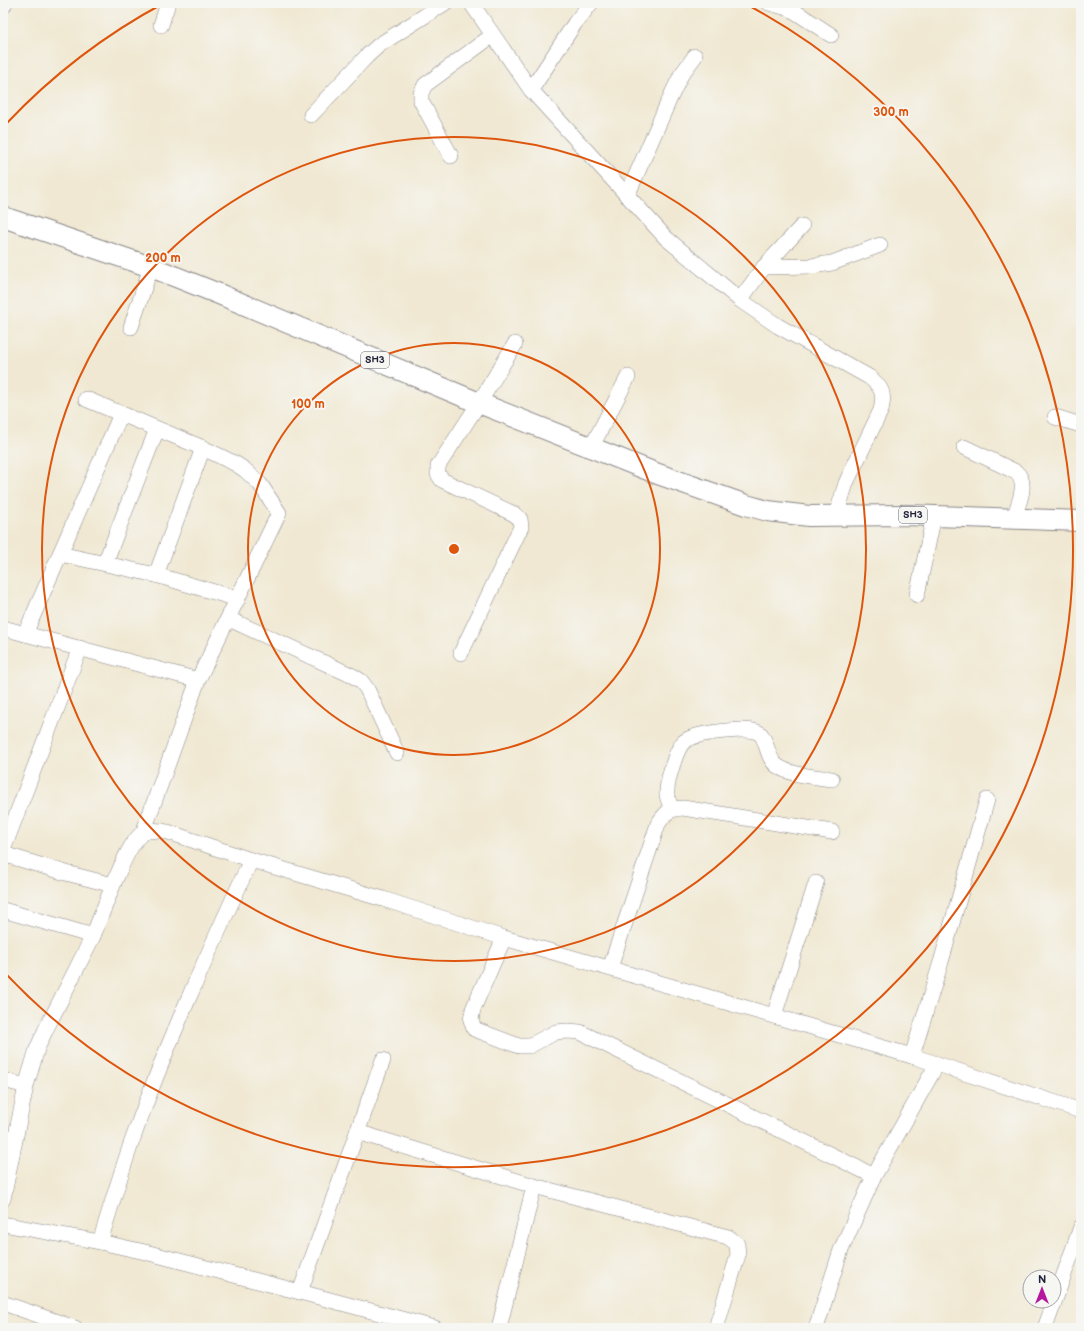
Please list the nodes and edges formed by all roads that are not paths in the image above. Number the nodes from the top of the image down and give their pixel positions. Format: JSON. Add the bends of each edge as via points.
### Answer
{"nodes":[{"id":1,"x":5,"y":3,"type":"edge"},
{"id":2,"x":168,"y":3,"type":"edge"},
{"id":3,"x":445,"y":3,"type":"edge"},
{"id":4,"x":471,"y":3,"type":"edge"},
{"id":5,"x":591,"y":3,"type":"edge"},
{"id":6,"x":768,"y":3,"type":"edge"},
{"id":7,"x":3,"y":7,"type":"edge"},
{"id":8,"x":160,"y":25,"type":"dead end"},
{"id":9,"x":493,"y":35,"type":"junction"},
{"id":10,"x":831,"y":35,"type":"dead end"},
{"id":11,"x":695,"y":56,"type":"dead end"},
{"id":12,"x":531,"y":90,"type":"junction"},
{"id":13,"x":310,"y":115,"type":"dead end"},
{"id":14,"x":451,"y":156,"type":"dead end"},
{"id":15,"x":627,"y":196,"type":"junction"},
{"id":16,"x":3,"y":217,"type":"edge"},
{"id":17,"x":802,"y":226,"type":"dead end"},
{"id":18,"x":880,"y":245,"type":"dead end"},
{"id":19,"x":151,"y":267,"type":"junction"},
{"id":20,"x":764,"y":267,"type":"junction"},
{"id":21,"x":740,"y":300,"type":"junction"},
{"id":22,"x":131,"y":327,"type":"dead end"},
{"id":23,"x":514,"y":344,"type":"dead end"},
{"id":24,"x":628,"y":377,"type":"dead end"},
{"id":25,"x":86,"y":399,"type":"dead end"},
{"id":26,"x":479,"y":403,"type":"junction"},
{"id":27,"x":121,"y":414,"type":"junction"},
{"id":28,"x":1055,"y":417,"type":"dead end"},
{"id":29,"x":1081,"y":425,"type":"edge"},
{"id":30,"x":157,"y":429,"type":"junction"},
{"id":31,"x":592,"y":446,"type":"junction"},
{"id":32,"x":964,"y":447,"type":"dead end"},
{"id":33,"x":203,"y":448,"type":"junction"},
{"id":34,"x":836,"y":516,"type":"junction"},
{"id":35,"x":934,"y":516,"type":"junction"},
{"id":36,"x":1014,"y":518,"type":"junction"},
{"id":37,"x":1081,"y":521,"type":"edge"},
{"id":38,"x":60,"y":554,"type":"junction"},
{"id":39,"x":105,"y":563,"type":"junction"},
{"id":40,"x":156,"y":575,"type":"junction"},
{"id":41,"x":917,"y":595,"type":"dead end"},
{"id":42,"x":238,"y":599,"type":"junction"},
{"id":43,"x":228,"y":619,"type":"junction"},
{"id":44,"x":3,"y":628,"type":"edge"},
{"id":45,"x":25,"y":634,"type":"junction"},
{"id":46,"x":80,"y":648,"type":"junction"},
{"id":47,"x":461,"y":653,"type":"dead end"},
{"id":48,"x":198,"y":680,"type":"junction"},
{"id":49,"x":397,"y":753,"type":"dead end"},
{"id":50,"x":832,"y":779,"type":"dead end"},
{"id":51,"x":987,"y":800,"type":"dead end"},
{"id":52,"x":672,"y":809,"type":"junction"},
{"id":53,"x":832,"y":832,"type":"dead end"},
{"id":54,"x":143,"y":833,"type":"junction"},
{"id":55,"x":3,"y":850,"type":"edge"},
{"id":56,"x":3,"y":854,"type":"edge"},
{"id":57,"x":251,"y":860,"type":"junction"},
{"id":58,"x":816,"y":883,"type":"dead end"},
{"id":59,"x":113,"y":885,"type":"junction"},
{"id":60,"x":3,"y":910,"type":"edge"},
{"id":61,"x":93,"y":936,"type":"junction"},
{"id":62,"x":504,"y":938,"type":"junction"},
{"id":63,"x":610,"y":968,"type":"junction"},
{"id":64,"x":774,"y":1016,"type":"junction"},
{"id":65,"x":912,"y":1056,"type":"junction"},
{"id":66,"x":383,"y":1060,"type":"dead end"},
{"id":67,"x":937,"y":1064,"type":"junction"},
{"id":68,"x":3,"y":1080,"type":"edge"},
{"id":69,"x":26,"y":1086,"type":"junction"},
{"id":70,"x":1081,"y":1112,"type":"edge"},
{"id":71,"x":357,"y":1132,"type":"junction"},
{"id":72,"x":874,"y":1176,"type":"junction"},
{"id":73,"x":534,"y":1186,"type":"junction"},
{"id":74,"x":3,"y":1199,"type":"edge"},
{"id":75,"x":3,"y":1224,"type":"edge"},
{"id":76,"x":1081,"y":1227,"type":"edge"},
{"id":77,"x":100,"y":1242,"type":"junction"},
{"id":78,"x":300,"y":1292,"type":"junction"},
{"id":79,"x":3,"y":1303,"type":"edge"},
{"id":80,"x":74,"y":1328,"type":"edge"},
{"id":81,"x":435,"y":1328,"type":"edge"},
{"id":82,"x":499,"y":1328,"type":"edge"},
{"id":83,"x":716,"y":1328,"type":"edge"},
{"id":84,"x":816,"y":1328,"type":"edge"},
{"id":85,"x":1045,"y":1328,"type":"edge"}],
"edges":[{"from":1,"to":7,"type":"street"},
{"from":2,"to":8,"type":"street"},
{"from":3,"to":13,"type":"street","via":[[379,45]]},
{"from":4,"to":9,"type":"street"},
{"from":5,"to":12,"type":"street"},
{"from":6,"to":10,"type":"street","via":[[791,9]]},
{"from":9,"to":12,"type":"street"},
{"from":9,"to":14,"type":"street","via":[[425,86],[421,93],[421,101]]},
{"from":11,"to":15,"type":"street","via":[[672,93]]},
{"from":12,"to":15,"type":"street"},
{"from":15,"to":21,"type":"street","via":[[666,238]]},
{"from":16,"to":19,"type":"main road","number":"SH3"},
{"from":17,"to":20,"type":"street"},
{"from":18,"to":20,"type":"street","via":[[832,263]]},
{"from":19,"to":22,"type":"street"},
{"from":19,"to":26,"type":"main road","number":"SH3"},
{"from":20,"to":21,"type":"street"},
{"from":21,"to":34,"type":"street","via":[[778,326],[869,377],[878,383],[882,392],[881,410],[846,483]]},
{"from":23,"to":26,"type":"street"},
{"from":24,"to":31,"type":"street"},
{"from":25,"to":27,"type":"street"},
{"from":26,"to":31,"type":"main road","number":"SH3"},
{"from":26,"to":47,"type":"street","via":[[438,466],[438,474],[442,480],[514,514],[520,519],[521,527]]},
{"from":27,"to":30,"type":"street"},
{"from":27,"to":38,"type":"street"},
{"from":28,"to":29,"type":"street"},
{"from":30,"to":33,"type":"street"},
{"from":30,"to":39,"type":"street"},
{"from":31,"to":34,"type":"main road","number":"SH3","via":[[658,474],[746,505],[790,514]]},
{"from":32,"to":36,"type":"street","via":[[1020,476],[1022,489]]},
{"from":33,"to":40,"type":"street"},
{"from":33,"to":42,"type":"street","via":[[245,470],[260,484],[279,514]]},
{"from":34,"to":35,"type":"main road","number":"SH3"},
{"from":35,"to":36,"type":"main road","number":"SH3"},
{"from":35,"to":41,"type":"street"},
{"from":36,"to":37,"type":"main road","number":"SH3"},
{"from":38,"to":39,"type":"street"},
{"from":38,"to":45,"type":"street"},
{"from":39,"to":40,"type":"street"},
{"from":40,"to":42,"type":"street"},
{"from":42,"to":43,"type":"street"},
{"from":43,"to":48,"type":"street"},
{"from":43,"to":49,"type":"street","via":[[360,681],[367,689]]},
{"from":44,"to":45,"type":"street"},
{"from":45,"to":46,"type":"street"},
{"from":46,"to":48,"type":"street"},
{"from":46,"to":55,"type":"street"},
{"from":48,"to":54,"type":"street"},
{"from":50,"to":52,"type":"street","via":[[796,773],[776,765],[769,757],[762,736],[752,730],[697,735],[685,741],[679,748],[667,787]]},
{"from":51,"to":65,"type":"street"},
{"from":52,"to":53,"type":"street","via":[[683,808]]},
{"from":52,"to":63,"type":"street","via":[[664,814],[658,824]]},
{"from":54,"to":57,"type":"street","via":[[156,830],[168,832]]},
{"from":54,"to":59,"type":"street","via":[[132,845]]},
{"from":56,"to":59,"type":"street"},
{"from":57,"to":62,"type":"street"},
{"from":57,"to":77,"type":"street","via":[[198,974],[156,1077],[131,1144]]},
{"from":58,"to":64,"type":"street"},
{"from":59,"to":61,"type":"street"},
{"from":60,"to":61,"type":"street"},
{"from":61,"to":69,"type":"street","via":[[45,1031]]},
{"from":62,"to":63,"type":"street"},
{"from":62,"to":72,"type":"street","via":[[473,1009],[471,1020],[474,1029],[519,1046],[529,1046],[556,1032],[580,1032]]},
{"from":63,"to":64,"type":"street"},
{"from":64,"to":65,"type":"street"},
{"from":65,"to":67,"type":"street"},
{"from":66,"to":71,"type":"street"},
{"from":67,"to":70,"type":"street"},
{"from":67,"to":72,"type":"street"},
{"from":68,"to":69,"type":"street"},
{"from":69,"to":74,"type":"street"},
{"from":71,"to":73,"type":"street"},
{"from":71,"to":78,"type":"street"},
{"from":72,"to":84,"type":"street","via":[[841,1250]]},
{"from":73,"to":82,"type":"street"},
{"from":73,"to":83,"type":"street","via":[[728,1237],[737,1244],[738,1255]]},
{"from":75,"to":77,"type":"street"},
{"from":76,"to":85,"type":"street"},
{"from":77,"to":78,"type":"street"},
{"from":78,"to":81,"type":"street"},
{"from":79,"to":80,"type":"street"}]}
